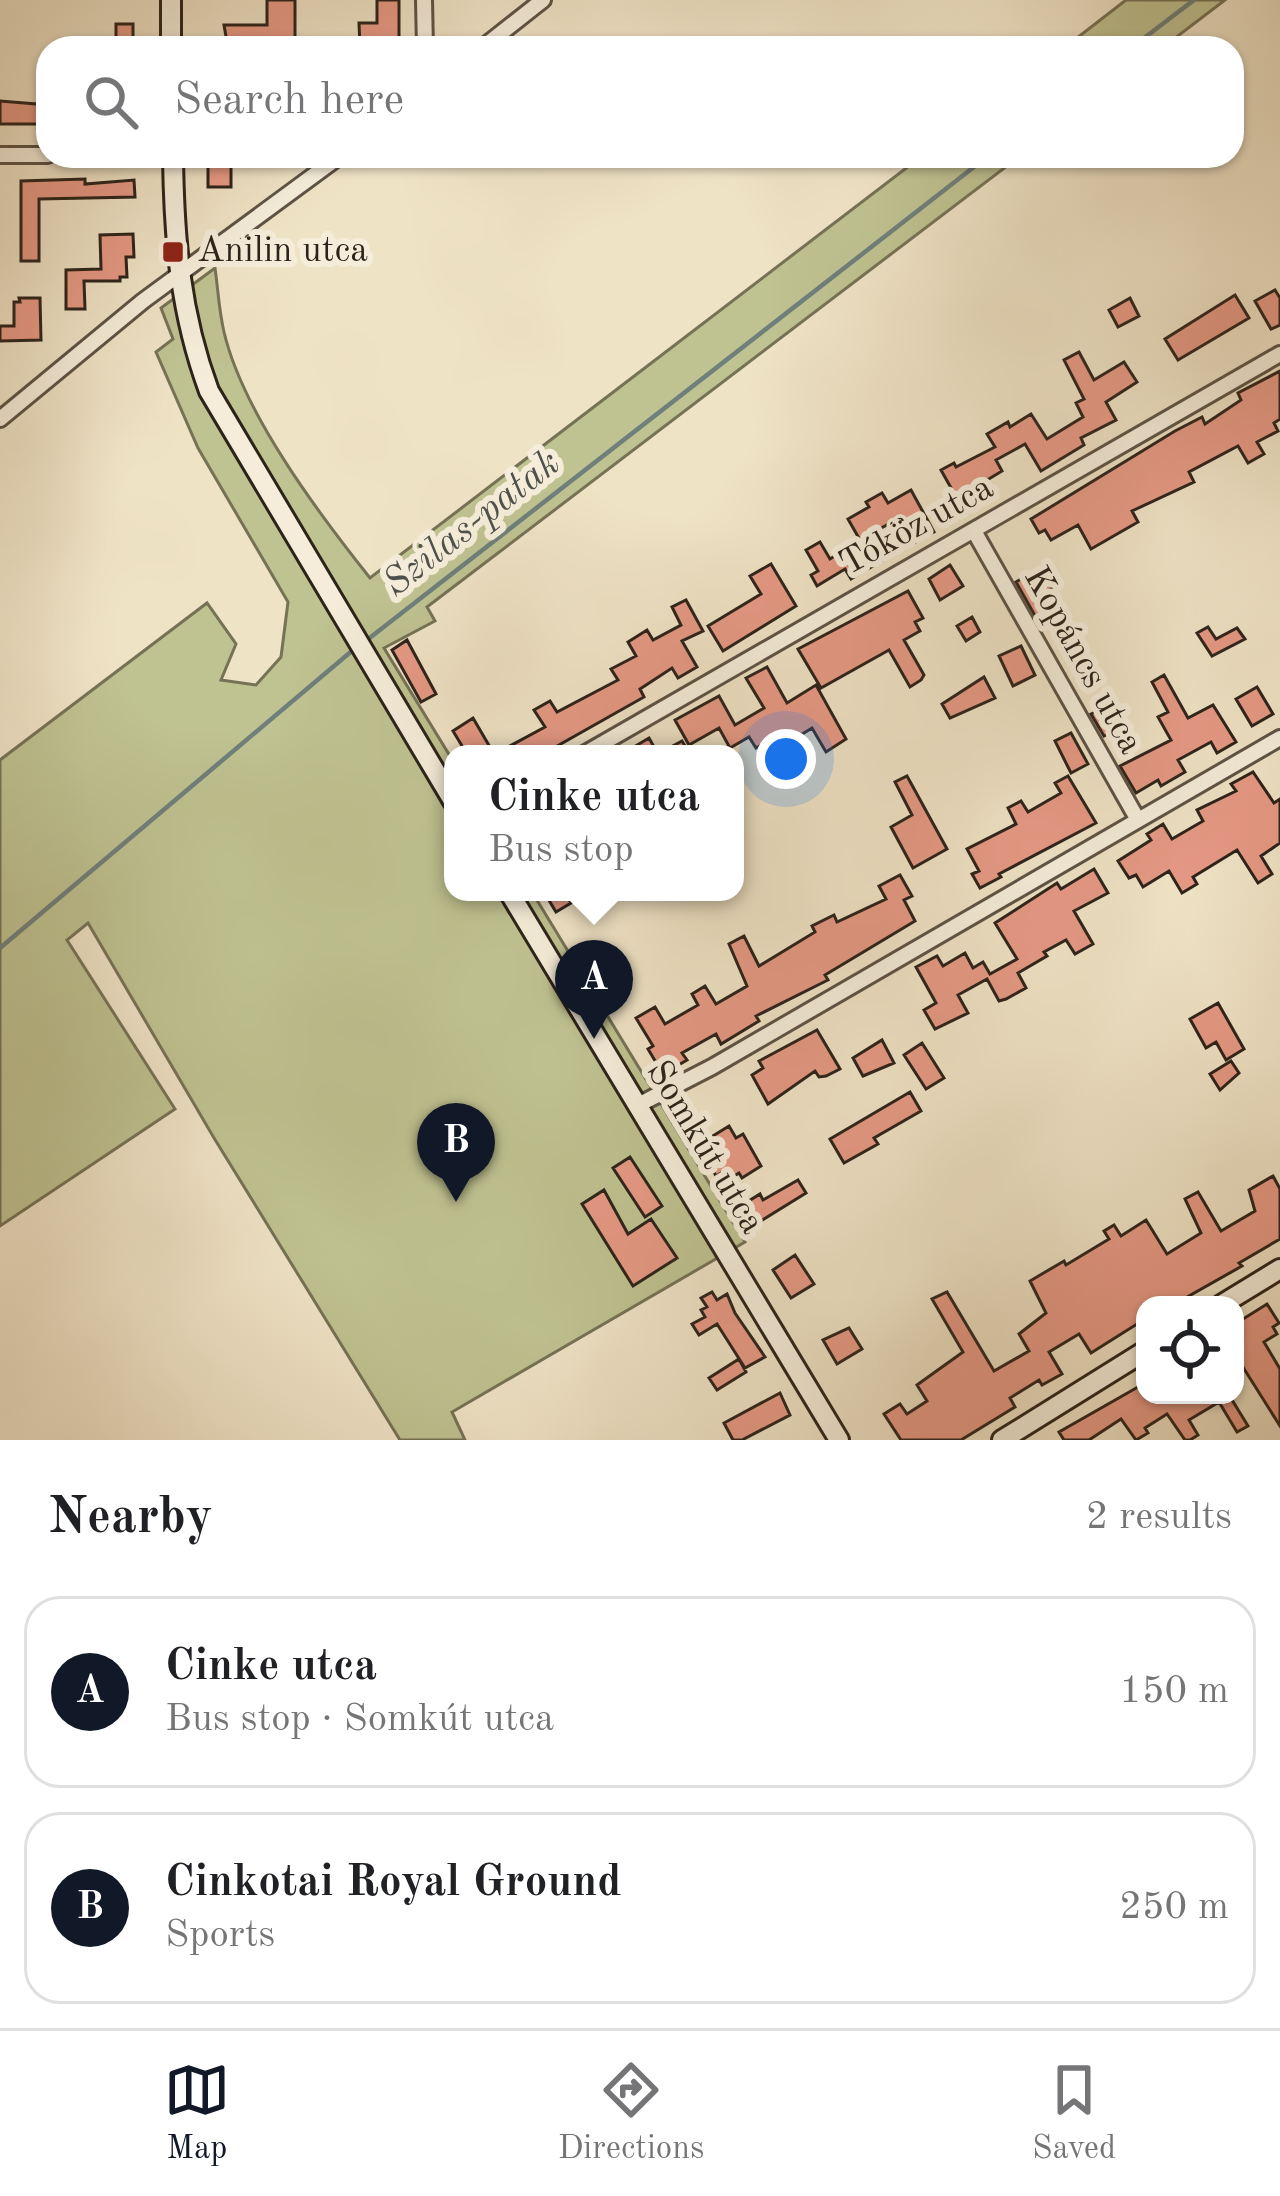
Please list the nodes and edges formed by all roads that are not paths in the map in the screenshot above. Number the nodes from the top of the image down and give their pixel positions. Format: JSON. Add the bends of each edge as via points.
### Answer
{"nodes":[{"id":1,"x":171,"y":0,"type":"edge"},
{"id":2,"x":424,"y":0,"type":"edge"},
{"id":3,"x":543,"y":0,"type":"edge"},
{"id":4,"x":171,"y":36,"type":"edge"},
{"id":5,"x":425,"y":36,"type":"edge"},
{"id":6,"x":497,"y":36,"type":"edge"},
{"id":7,"x":0,"y":155,"type":"edge"},
{"id":8,"x":36,"y":155,"type":"edge"},
{"id":9,"x":173,"y":168,"type":"edge"},
{"id":10,"x":324,"y":168,"type":"edge"},
{"id":11,"x":178,"y":277,"type":"junction"},
{"id":12,"x":1280,"y":354,"type":"edge"},
{"id":13,"x":0,"y":419,"type":"edge"},
{"id":14,"x":974,"y":531,"type":"junction"},
{"id":15,"x":1280,"y":738,"type":"edge"},
{"id":16,"x":599,"y":745,"type":"edge"},
{"id":17,"x":444,"y":786,"type":"edge"},
{"id":18,"x":1138,"y":820,"type":"junction"},
{"id":19,"x":515,"y":901,"type":"edge"},
{"id":20,"x":640,"y":1105,"type":"junction"},
{"id":21,"x":1280,"y":1269,"type":"edge"},
{"id":22,"x":1236,"y":1296,"type":"edge"},
{"id":23,"x":1136,"y":1357,"type":"edge"},
{"id":24,"x":839,"y":1440,"type":"edge"},
{"id":25,"x":1003,"y":1440,"type":"edge"}],
"edges":[{"from":1,"to":4,"type":"street"},
{"from":2,"to":5,"type":"street"},
{"from":3,"to":6,"type":"street"},
{"from":7,"to":8,"type":"street"},
{"from":9,"to":11,"type":"street"},
{"from":10,"to":11,"type":"street"},
{"from":11,"to":13,"type":"street"},
{"from":11,"to":17,"type":"street","via":[[208,391]]},
{"from":12,"to":14,"type":"street","name":"Tóköz utca"},
{"from":14,"to":16,"type":"street","name":"Tóköz utca"},
{"from":14,"to":18,"type":"street","name":"Kopáncs utca"},
{"from":15,"to":18,"type":"street"},
{"from":18,"to":20,"type":"street"},
{"from":19,"to":20,"type":"street","name":"Somkút utca"},
{"from":20,"to":24,"type":"street","name":"Somkút utca"},
{"from":21,"to":22,"type":"street"},
{"from":23,"to":25,"type":"street"}]}
